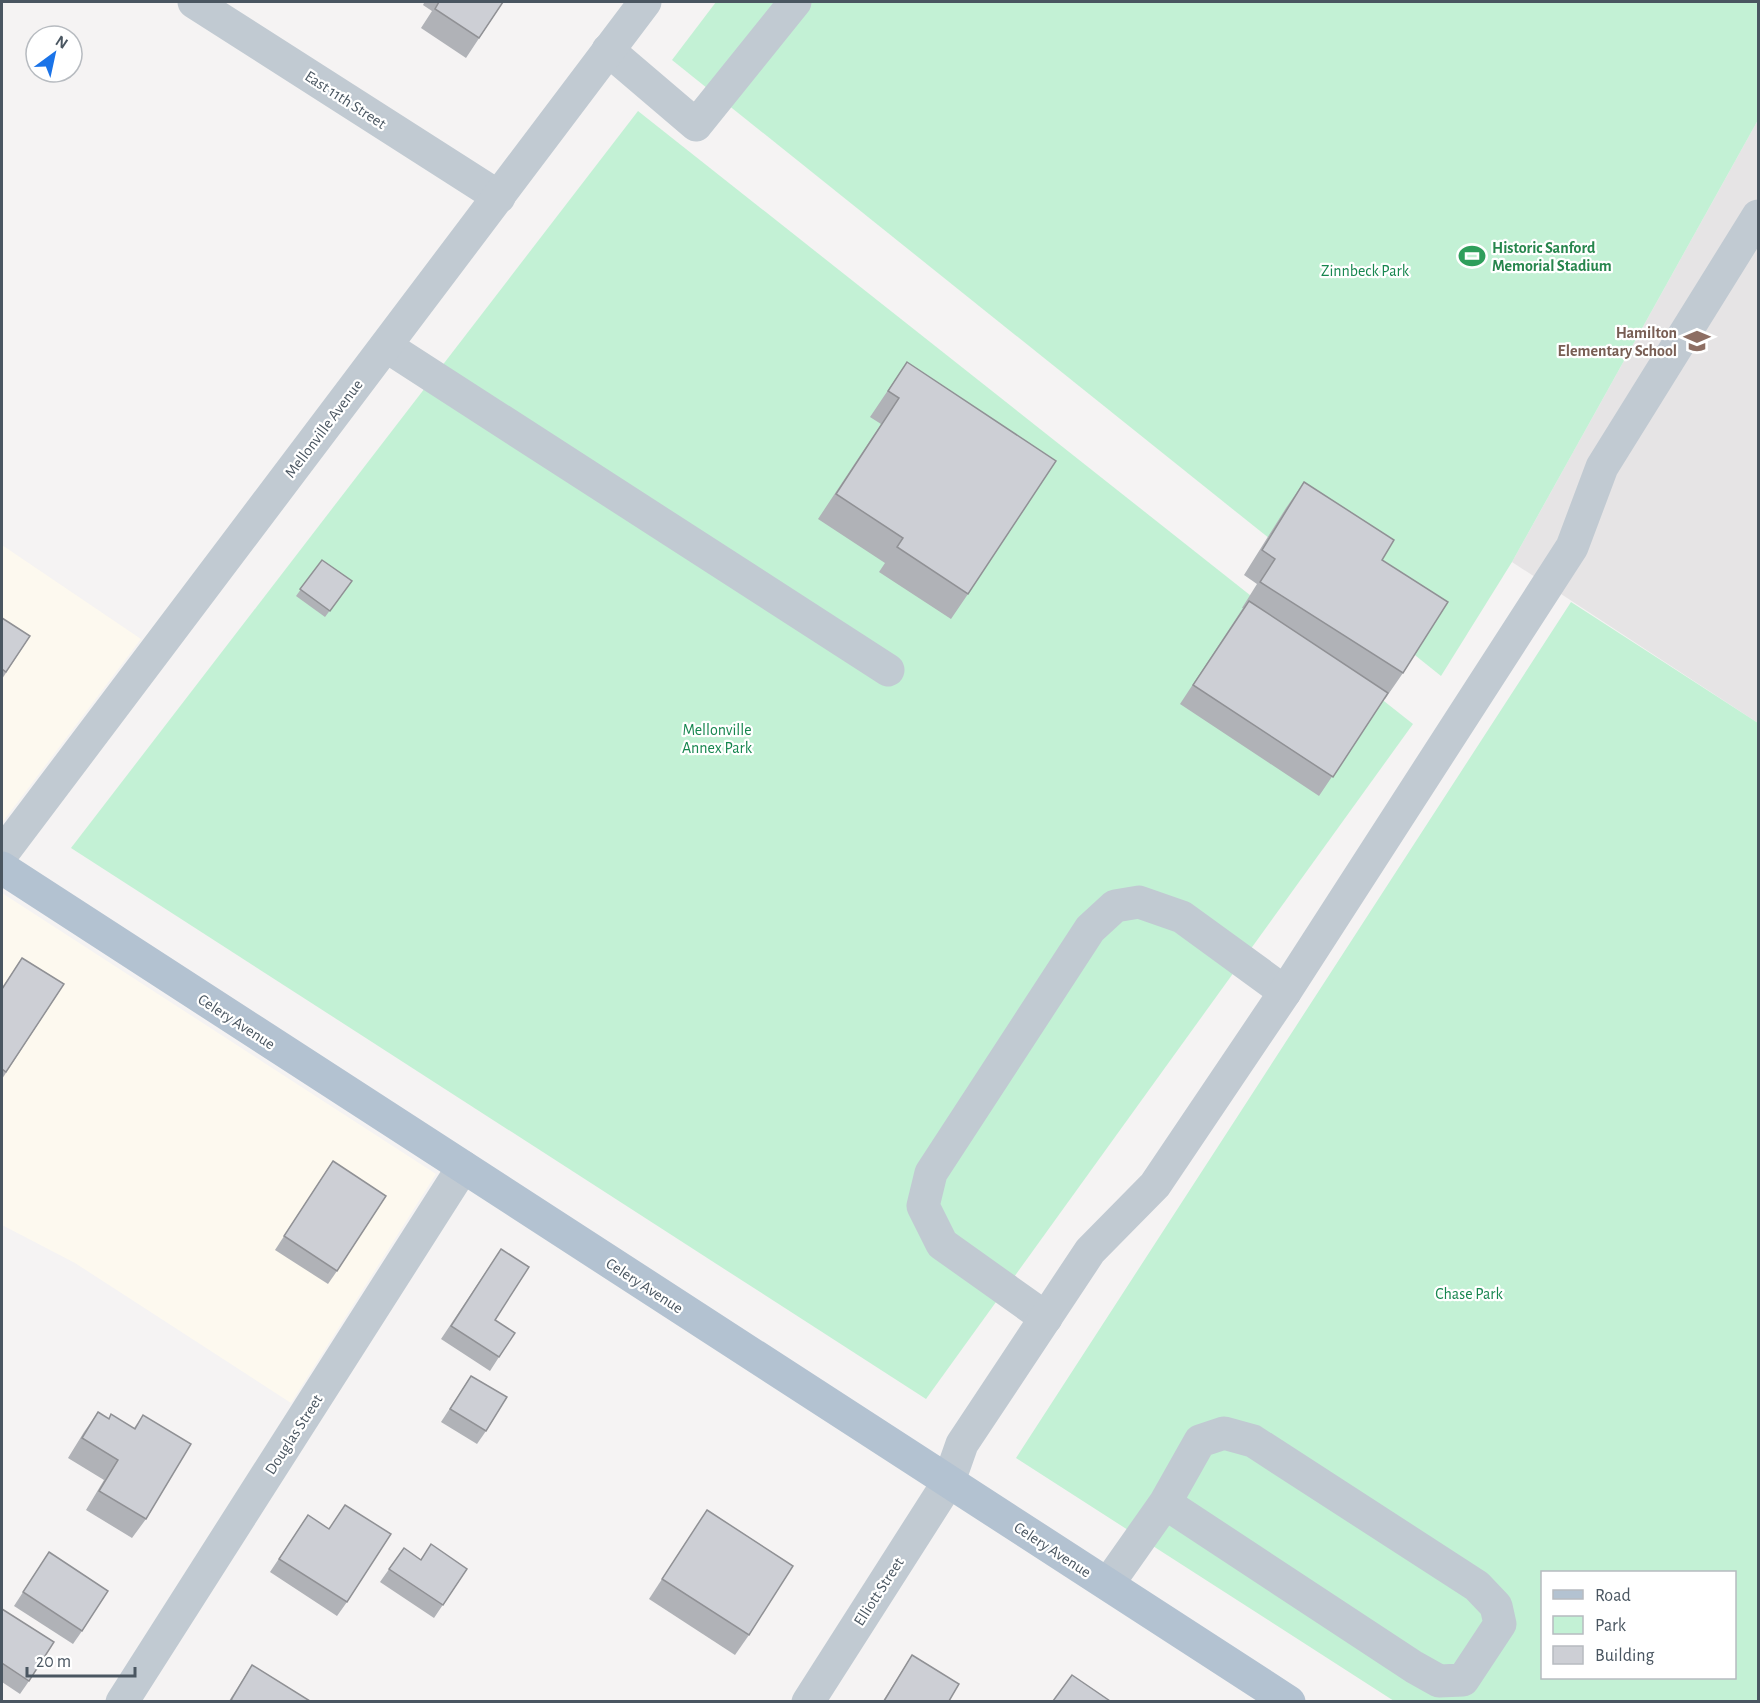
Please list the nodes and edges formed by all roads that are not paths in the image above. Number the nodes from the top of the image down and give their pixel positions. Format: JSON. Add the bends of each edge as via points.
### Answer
{"nodes":[{"id":1,"x":194,"y":2,"type":"edge"},
{"id":2,"x":645,"y":2,"type":"edge"},
{"id":3,"x":795,"y":2,"type":"edge"},
{"id":4,"x":608,"y":50,"type":"junction"},
{"id":5,"x":499,"y":197,"type":"junction"},
{"id":6,"x":1758,"y":216,"type":"edge"},
{"id":7,"x":386,"y":346,"type":"junction"},
{"id":8,"x":888,"y":670,"type":"dead end"},
{"id":9,"x":2,"y":854,"type":"edge"},
{"id":10,"x":2,"y":868,"type":"edge"},
{"id":11,"x":1285,"y":992,"type":"junction"},
{"id":12,"x":463,"y":1167,"type":"junction"},
{"id":13,"x":1046,"y":1318,"type":"junction"},
{"id":14,"x":949,"y":1481,"type":"junction"},
{"id":15,"x":1165,"y":1503,"type":"junction"},
{"id":16,"x":1108,"y":1584,"type":"junction"},
{"id":17,"x":122,"y":1701,"type":"edge"},
{"id":18,"x":808,"y":1701,"type":"edge"},
{"id":19,"x":1289,"y":1701,"type":"edge"}],
"edges":[{"from":1,"to":5,"type":"street","name":"East 11th Street"},
{"from":2,"to":4,"type":"street","name":"Mellonville Avenue"},
{"from":3,"to":4,"type":"street","via":[[696,125]]},
{"from":4,"to":5,"type":"street","name":"Mellonville Avenue"},
{"from":5,"to":7,"type":"street","name":"Mellonville Avenue"},
{"from":6,"to":11,"type":"street","name":"Elliott Street","via":[[1602,467],[1572,547]]},
{"from":7,"to":8,"type":"street"},
{"from":7,"to":9,"type":"street","name":"Mellonville Avenue"},
{"from":10,"to":12,"type":"main road","name":"Celery Avenue"},
{"from":11,"to":13,"type":"street","name":"Elliott Street","via":[[1155,1185],[1090,1251]]},
{"from":11,"to":13,"type":"street","via":[[1182,917],[1139,902],[1115,906],[1090,928],[930,1173],[923,1206],[942,1244]]},
{"from":12,"to":14,"type":"main road","name":"Celery Avenue"},
{"from":12,"to":17,"type":"street","name":"Douglas Street"},
{"from":13,"to":14,"type":"street","name":"Elliott Street","via":[[962,1444]]},
{"from":14,"to":16,"type":"main road","name":"Celery Avenue"},
{"from":14,"to":18,"type":"street","name":"Elliott Street"},
{"from":15,"to":15,"type":"street","via":[[1439,1681],[1462,1680],[1500,1624],[1496,1606],[1477,1586],[1253,1441],[1224,1433],[1200,1441]]},
{"from":15,"to":16,"type":"street"},
{"from":16,"to":19,"type":"main road","name":"Celery Avenue"}]}
